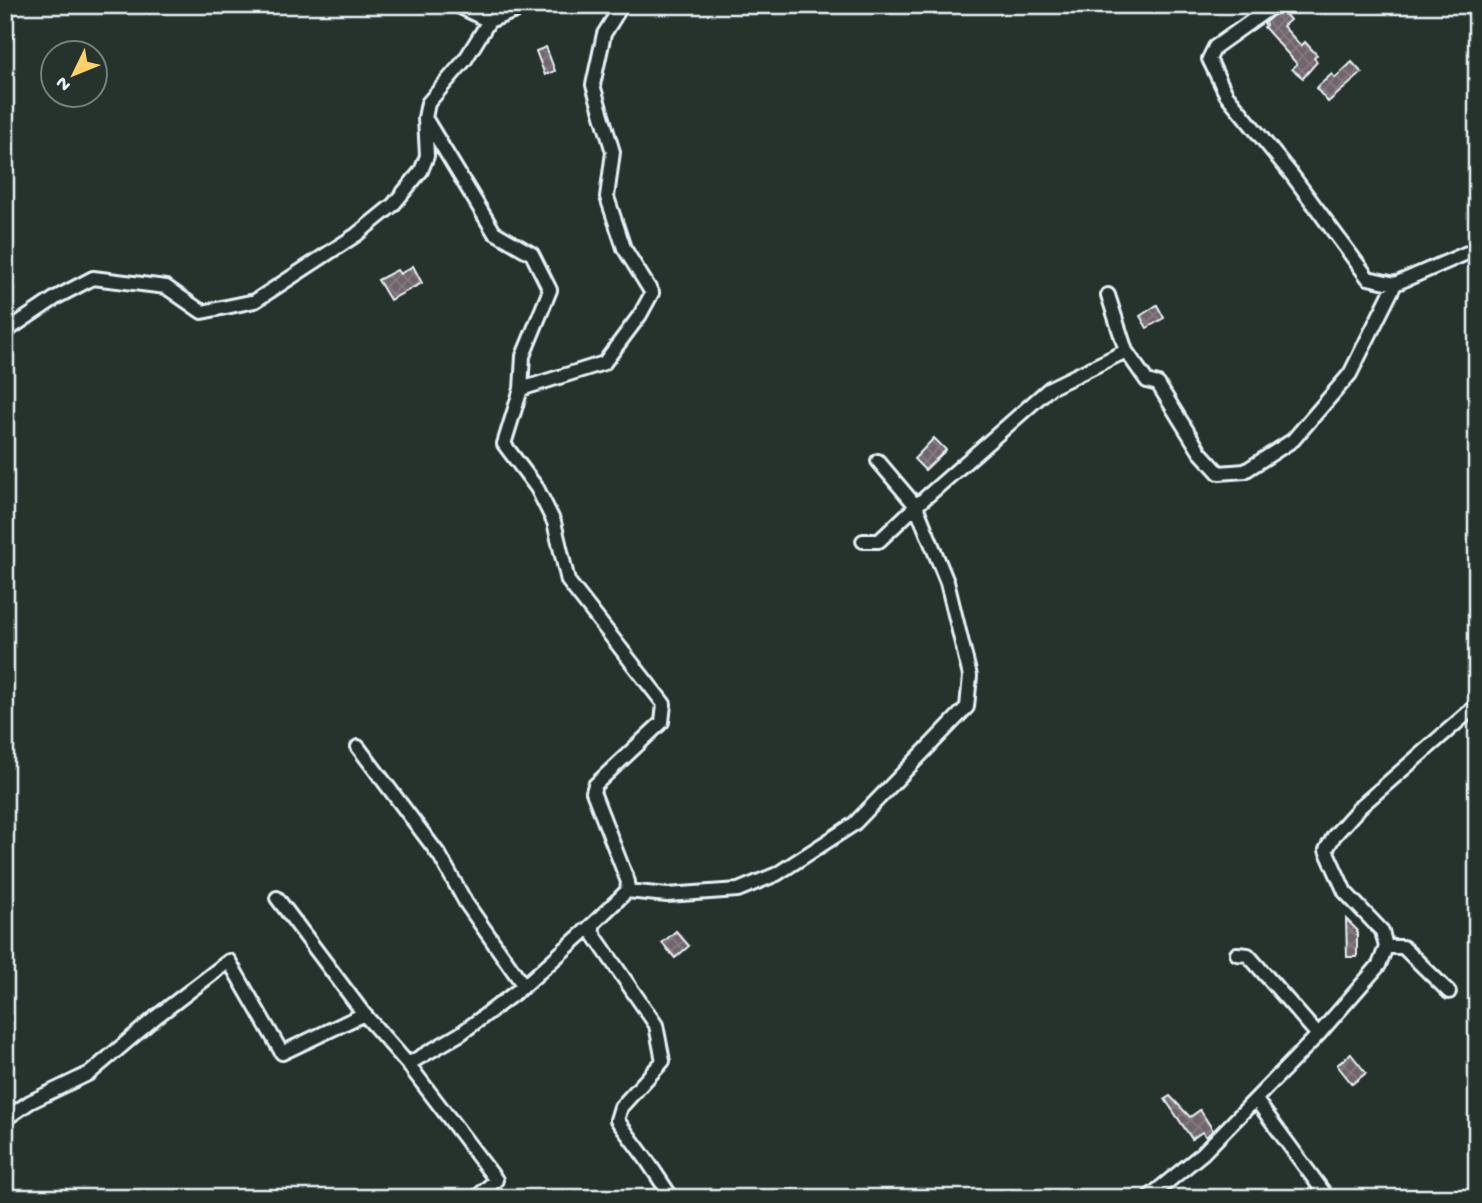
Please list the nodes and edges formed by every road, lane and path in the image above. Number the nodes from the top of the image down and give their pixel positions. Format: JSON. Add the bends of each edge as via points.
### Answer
{"nodes":[{"id":1,"x":456,"y":5,"type":"edge"},
{"id":2,"x":531,"y":5,"type":"edge"},
{"id":3,"x":622,"y":5,"type":"edge"},
{"id":4,"x":1274,"y":5,"type":"edge"},
{"id":5,"x":489,"y":21,"type":"junction"},
{"id":6,"x":425,"y":118,"type":"junction"},
{"id":7,"x":1477,"y":252,"type":"edge"},
{"id":8,"x":1395,"y":284,"type":"junction"},
{"id":9,"x":1108,"y":295,"type":"dead end"},
{"id":10,"x":5,"y":332,"type":"edge"},
{"id":11,"x":1126,"y":351,"type":"junction"},
{"id":12,"x":522,"y":389,"type":"junction"},
{"id":13,"x":878,"y":461,"type":"dead end"},
{"id":14,"x":916,"y":506,"type":"junction"},
{"id":15,"x":863,"y":541,"type":"dead end"},
{"id":16,"x":1477,"y":705,"type":"edge"},
{"id":17,"x":358,"y":747,"type":"dead end"},
{"id":18,"x":627,"y":891,"type":"junction"},
{"id":19,"x":277,"y":898,"type":"dead end"},
{"id":20,"x":594,"y":923,"type":"junction"},
{"id":21,"x":1386,"y":947,"type":"junction"},
{"id":22,"x":1237,"y":954,"type":"dead end"},
{"id":23,"x":524,"y":986,"type":"junction"},
{"id":24,"x":1449,"y":992,"type":"dead end"},
{"id":25,"x":364,"y":1014,"type":"junction"},
{"id":26,"x":1318,"y":1035,"type":"junction"},
{"id":27,"x":408,"y":1064,"type":"junction"},
{"id":28,"x":1256,"y":1100,"type":"junction"},
{"id":29,"x":5,"y":1119,"type":"edge"},
{"id":30,"x":476,"y":1198,"type":"edge"},
{"id":31,"x":672,"y":1198,"type":"edge"},
{"id":32,"x":1149,"y":1198,"type":"edge"},
{"id":33,"x":1328,"y":1198,"type":"edge"}],
"edges":[{"from":1,"to":5,"type":"street"},
{"from":2,"to":5,"type":"street"},
{"from":3,"to":12,"type":"street","via":[[604,34],[593,85],[613,152],[607,197],[624,248],[652,293],[604,363]]},
{"from":4,"to":8,"type":"street","via":[[1215,47],[1209,59],[1226,94],[1368,278]]},
{"from":5,"to":6,"type":"street","via":[[466,60],[428,103]]},
{"from":6,"to":10,"type":"street","via":[[427,156],[421,171],[393,205],[255,301],[202,312],[166,286],[93,278]]},
{"from":6,"to":12,"type":"street","via":[[494,232],[532,254],[550,290],[523,356]]},
{"from":7,"to":8,"type":"street"},
{"from":8,"to":11,"type":"street","via":[[1350,374],[1293,440],[1245,471],[1219,473],[1200,452],[1158,384],[1146,381]]},
{"from":9,"to":11,"type":"street"},
{"from":11,"to":14,"type":"street","via":[[1050,388]]},
{"from":12,"to":18,"type":"street","via":[[504,444],[537,488],[554,522],[568,581],[664,704],[663,722],[595,785],[593,792],[628,882]]},
{"from":13,"to":14,"type":"street"},
{"from":14,"to":15,"type":"street","via":[[879,541]]},
{"from":14,"to":18,"type":"street","via":[[947,582],[970,676],[967,707],[854,824],[777,874],[738,890],[667,895]]},
{"from":16,"to":21,"type":"street","via":[[1360,807],[1325,850],[1345,892],[1382,931]]},
{"from":17,"to":23,"type":"street","via":[[440,856],[466,903]]},
{"from":18,"to":20,"type":"street"},
{"from":19,"to":25,"type":"street"},
{"from":20,"to":23,"type":"street"},
{"from":20,"to":31,"type":"street","via":[[592,932],[656,1026],[663,1061],[621,1107],[617,1121]]},
{"from":21,"to":24,"type":"street","via":[[1403,947]]},
{"from":21,"to":26,"type":"street","via":[[1379,965]]},
{"from":22,"to":26,"type":"street","via":[[1248,955]]},
{"from":23,"to":27,"type":"street","via":[[460,1034]]},
{"from":25,"to":27,"type":"street"},
{"from":25,"to":29,"type":"street","via":[[282,1053],[229,961],[90,1073]]},
{"from":26,"to":28,"type":"street"},
{"from":27,"to":30,"type":"street","via":[[496,1180]]},
{"from":28,"to":32,"type":"street"},
{"from":28,"to":33,"type":"street"}]}
